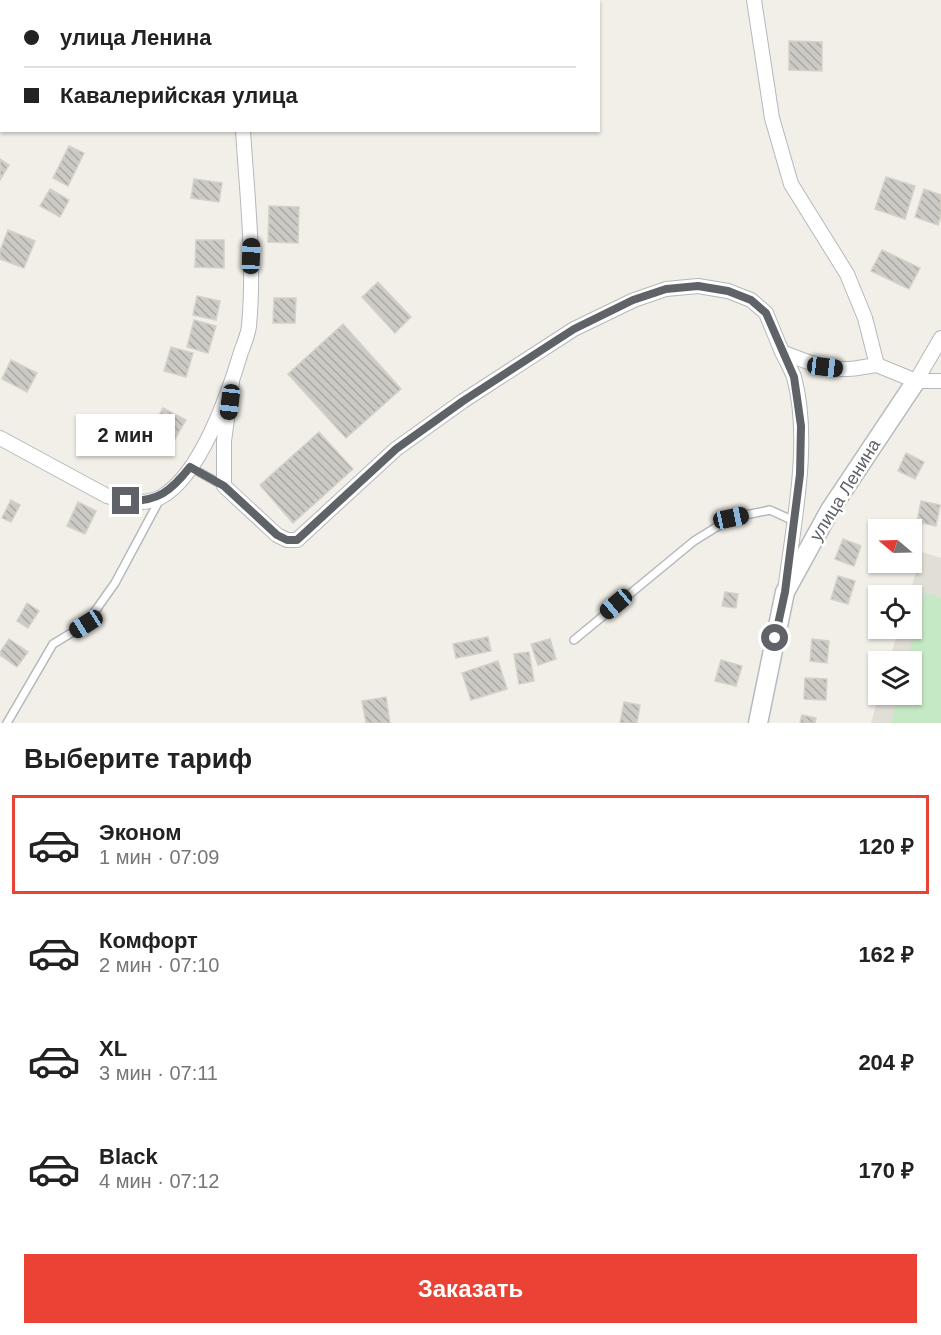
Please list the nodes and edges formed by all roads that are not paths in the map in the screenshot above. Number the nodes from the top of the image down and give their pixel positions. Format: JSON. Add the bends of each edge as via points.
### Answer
{"nodes":[{"id":1,"x":754,"y":0,"type":"edge"},
{"id":2,"x":243,"y":132,"type":"edge"},
{"id":3,"x":941,"y":338,"type":"edge"},
{"id":4,"x":782,"y":352,"type":"junction"},
{"id":5,"x":877,"y":365,"type":"junction"},
{"id":6,"x":916,"y":381,"type":"junction"},
{"id":7,"x":941,"y":381,"type":"edge"},
{"id":8,"x":232,"y":382,"type":"junction"},
{"id":9,"x":0,"y":438,"type":"edge"},
{"id":10,"x":190,"y":467,"type":"junction"},
{"id":11,"x":224,"y":486,"type":"junction"},
{"id":12,"x":161,"y":497,"type":"junction"},
{"id":13,"x":794,"y":521,"type":"junction"},
{"id":14,"x":785,"y":592,"type":"junction"},
{"id":15,"x":574,"y":640,"type":"dead end"},
{"id":16,"x":7,"y":723,"type":"edge"},
{"id":17,"x":758,"y":723,"type":"edge"}],
"edges":[{"from":1,"to":5,"type":"street","via":[[772,118],[791,184],[847,274],[865,318]]},
{"from":2,"to":8,"type":"street","via":[[251,232],[248,328]]},
{"from":3,"to":6,"type":"street","name":"улица Ленина"},
{"from":4,"to":5,"type":"street","via":[[825,367]]},
{"from":4,"to":11,"type":"street","via":[[766,313],[751,300],[698,286],[666,289],[633,300],[574,329],[463,401],[396,449],[297,540],[277,535]]},
{"from":4,"to":13,"type":"street","via":[[794,377],[801,426]]},
{"from":5,"to":6,"type":"street"},
{"from":6,"to":7,"type":"street"},
{"from":6,"to":14,"type":"street","name":"улица Ленина","via":[[830,510]]},
{"from":8,"to":10,"type":"street"},
{"from":8,"to":11,"type":"street","via":[[224,441]]},
{"from":9,"to":12,"type":"street","via":[[107,496],[144,502]]},
{"from":10,"to":11,"type":"lane"},
{"from":10,"to":12,"type":"street"},
{"from":12,"to":16,"type":"lane","via":[[115,583],[86,624],[53,644]]},
{"from":13,"to":14,"type":"street"},
{"from":13,"to":15,"type":"lane","via":[[770,510],[731,518],[694,541]]},
{"from":14,"to":17,"type":"street","name":"улица Ленина"}]}
